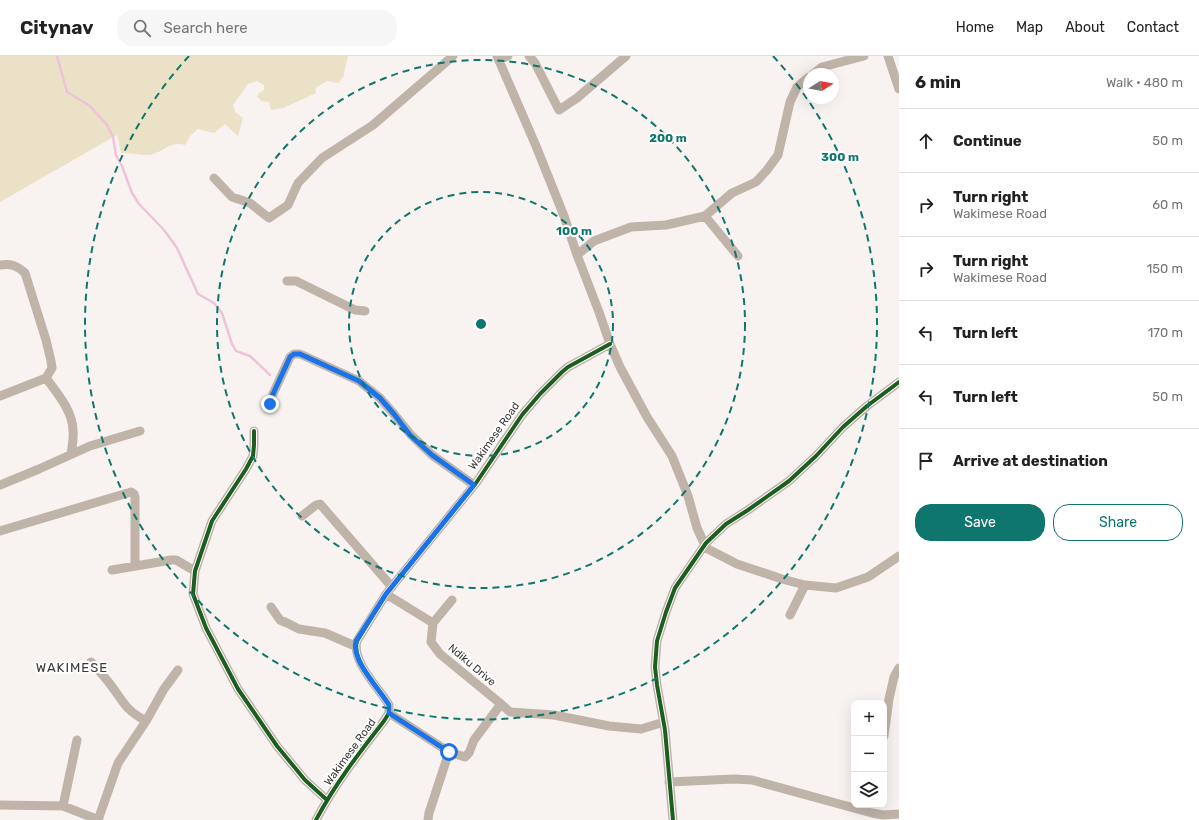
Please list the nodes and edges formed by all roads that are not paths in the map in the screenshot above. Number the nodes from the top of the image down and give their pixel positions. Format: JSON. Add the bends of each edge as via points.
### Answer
{"nodes":[{"id":1,"x":453,"y":56,"type":"edge"},
{"id":2,"x":508,"y":56,"type":"edge"},
{"id":3,"x":529,"y":56,"type":"edge"},
{"id":4,"x":626,"y":56,"type":"edge"},
{"id":5,"x":864,"y":56,"type":"edge"},
{"id":6,"x":888,"y":56,"type":"edge"},
{"id":7,"x":498,"y":58,"type":"edge"},
{"id":8,"x":821,"y":68,"type":"edge"},
{"id":9,"x":803,"y":82,"type":"edge"},
{"id":10,"x":899,"y":89,"type":"edge"},
{"id":11,"x":214,"y":178,"type":"dead end"},
{"id":12,"x":706,"y":216,"type":"junction"},
{"id":13,"x":577,"y":255,"type":"junction"},
{"id":14,"x":738,"y":256,"type":"dead end"},
{"id":15,"x":0,"y":265,"type":"edge"},
{"id":16,"x":287,"y":281,"type":"dead end"},
{"id":17,"x":364,"y":311,"type":"dead end"},
{"id":18,"x":610,"y":344,"type":"junction"},
{"id":19,"x":46,"y":378,"type":"junction"},
{"id":20,"x":899,"y":382,"type":"edge"},
{"id":21,"x":0,"y":396,"type":"edge"},
{"id":22,"x":270,"y":404,"type":"dead end"},
{"id":23,"x":140,"y":431,"type":"dead end"},
{"id":24,"x":254,"y":431,"type":"dead end"},
{"id":25,"x":72,"y":454,"type":"junction"},
{"id":26,"x":0,"y":485,"type":"edge"},
{"id":27,"x":474,"y":485,"type":"junction"},
{"id":28,"x":302,"y":516,"type":"dead end"},
{"id":29,"x":0,"y":532,"type":"edge"},
{"id":30,"x":705,"y":545,"type":"junction"},
{"id":31,"x":899,"y":556,"type":"edge"},
{"id":32,"x":135,"y":566,"type":"junction"},
{"id":33,"x":112,"y":570,"type":"dead end"},
{"id":34,"x":196,"y":571,"type":"junction"},
{"id":35,"x":806,"y":586,"type":"junction"},
{"id":36,"x":389,"y":591,"type":"junction"},
{"id":37,"x":452,"y":600,"type":"dead end"},
{"id":38,"x":271,"y":607,"type":"dead end"},
{"id":39,"x":790,"y":616,"type":"dead end"},
{"id":40,"x":433,"y":623,"type":"junction"},
{"id":41,"x":355,"y":646,"type":"junction"},
{"id":42,"x":91,"y":662,"type":"dead end"},
{"id":43,"x":899,"y":668,"type":"edge"},
{"id":44,"x":178,"y":670,"type":"dead end"},
{"id":45,"x":501,"y":704,"type":"junction"},
{"id":46,"x":389,"y":713,"type":"junction"},
{"id":47,"x":887,"y":714,"type":"edge"},
{"id":48,"x":146,"y":721,"type":"junction"},
{"id":49,"x":664,"y":722,"type":"junction"},
{"id":50,"x":77,"y":740,"type":"dead end"},
{"id":51,"x":449,"y":752,"type":"junction"},
{"id":52,"x":669,"y":782,"type":"junction"},
{"id":53,"x":327,"y":800,"type":"junction"},
{"id":54,"x":0,"y":805,"type":"edge"},
{"id":55,"x":63,"y":806,"type":"junction"},
{"id":56,"x":873,"y":813,"type":"edge"},
{"id":57,"x":899,"y":814,"type":"edge"},
{"id":58,"x":99,"y":820,"type":"edge"},
{"id":59,"x":316,"y":820,"type":"edge"},
{"id":60,"x":428,"y":820,"type":"edge"},
{"id":61,"x":673,"y":820,"type":"edge"}],
"edges":[{"from":1,"to":11,"type":"street","via":[[373,125],[322,158],[298,183],[288,205],[269,218],[250,203],[232,197]]},
{"from":2,"to":7,"type":"street"},
{"from":3,"to":4,"type":"street","via":[[559,110]]},
{"from":5,"to":8,"type":"street"},
{"from":6,"to":10,"type":"street"},
{"from":7,"to":13,"type":"street","via":[[536,146]]},
{"from":9,"to":12,"type":"street","via":[[797,87],[789,106],[778,155],[768,170],[756,182],[732,193]]},
{"from":12,"to":13,"type":"street","via":[[666,225],[631,227],[594,241]]},
{"from":12,"to":14,"type":"street"},
{"from":13,"to":18,"type":"street"},
{"from":15,"to":19,"type":"street","via":[[9,263],[25,273],[51,361],[52,368]]},
{"from":16,"to":17,"type":"street","via":[[296,281],[355,310]]},
{"from":18,"to":27,"type":"street","name":"Wakimese Road","via":[[568,367],[540,394],[522,415]]},
{"from":18,"to":30,"type":"street","via":[[647,416],[672,456]]},
{"from":19,"to":21,"type":"street"},
{"from":19,"to":25,"type":"street","via":[[70,417],[73,430]]},
{"from":20,"to":30,"type":"street","via":[[843,427],[789,481],[726,524]]},
{"from":22,"to":27,"type":"street","via":[[290,357],[300,354],[359,381],[380,398],[410,435],[432,455]]},
{"from":23,"to":25,"type":"street"},
{"from":24,"to":34,"type":"street","via":[[253,456],[212,520]]},
{"from":25,"to":26,"type":"street"},
{"from":27,"to":36,"type":"street","name":"Wakimese Road"},
{"from":28,"to":36,"type":"street","via":[[320,504]]},
{"from":29,"to":32,"type":"street","via":[[131,492],[135,497]]},
{"from":30,"to":35,"type":"street","via":[[737,564]]},
{"from":30,"to":49,"type":"street","via":[[675,588],[657,642],[655,667]]},
{"from":31,"to":35,"type":"street","via":[[868,577],[836,588]]},
{"from":32,"to":33,"type":"street"},
{"from":32,"to":34,"type":"street","via":[[176,560]]},
{"from":34,"to":53,"type":"street","via":[[194,594],[198,610],[238,689],[282,752],[305,780]]},
{"from":35,"to":39,"type":"street"},
{"from":36,"to":40,"type":"street"},
{"from":36,"to":41,"type":"street","name":"Wakimese Road"},
{"from":37,"to":40,"type":"street"},
{"from":38,"to":41,"type":"street","via":[[280,620],[287,624],[299,629],[325,632]]},
{"from":40,"to":45,"type":"street","name":"Ndiku Drive","via":[[433,646]]},
{"from":41,"to":46,"type":"street","name":"Wakimese Road","via":[[359,660],[389,705]]},
{"from":42,"to":48,"type":"street","via":[[127,709]]},
{"from":43,"to":47,"type":"street","via":[[894,677]]},
{"from":44,"to":48,"type":"street"},
{"from":45,"to":49,"type":"street","name":"Ndiku Drive","via":[[510,712],[554,715],[609,726],[641,729]]},
{"from":45,"to":51,"type":"street","via":[[474,740],[465,757]]},
{"from":46,"to":51,"type":"street"},
{"from":46,"to":53,"type":"street","name":"Wakimese Road"},
{"from":48,"to":58,"type":"street","via":[[118,763]]},
{"from":49,"to":52,"type":"street"},
{"from":50,"to":55,"type":"street"},
{"from":51,"to":60,"type":"street"},
{"from":52,"to":56,"type":"street","via":[[752,780]]},
{"from":52,"to":61,"type":"street"},
{"from":53,"to":59,"type":"street","name":"Wakimese Road"},
{"from":54,"to":55,"type":"street"},
{"from":55,"to":58,"type":"street"},
{"from":56,"to":57,"type":"street"}]}
